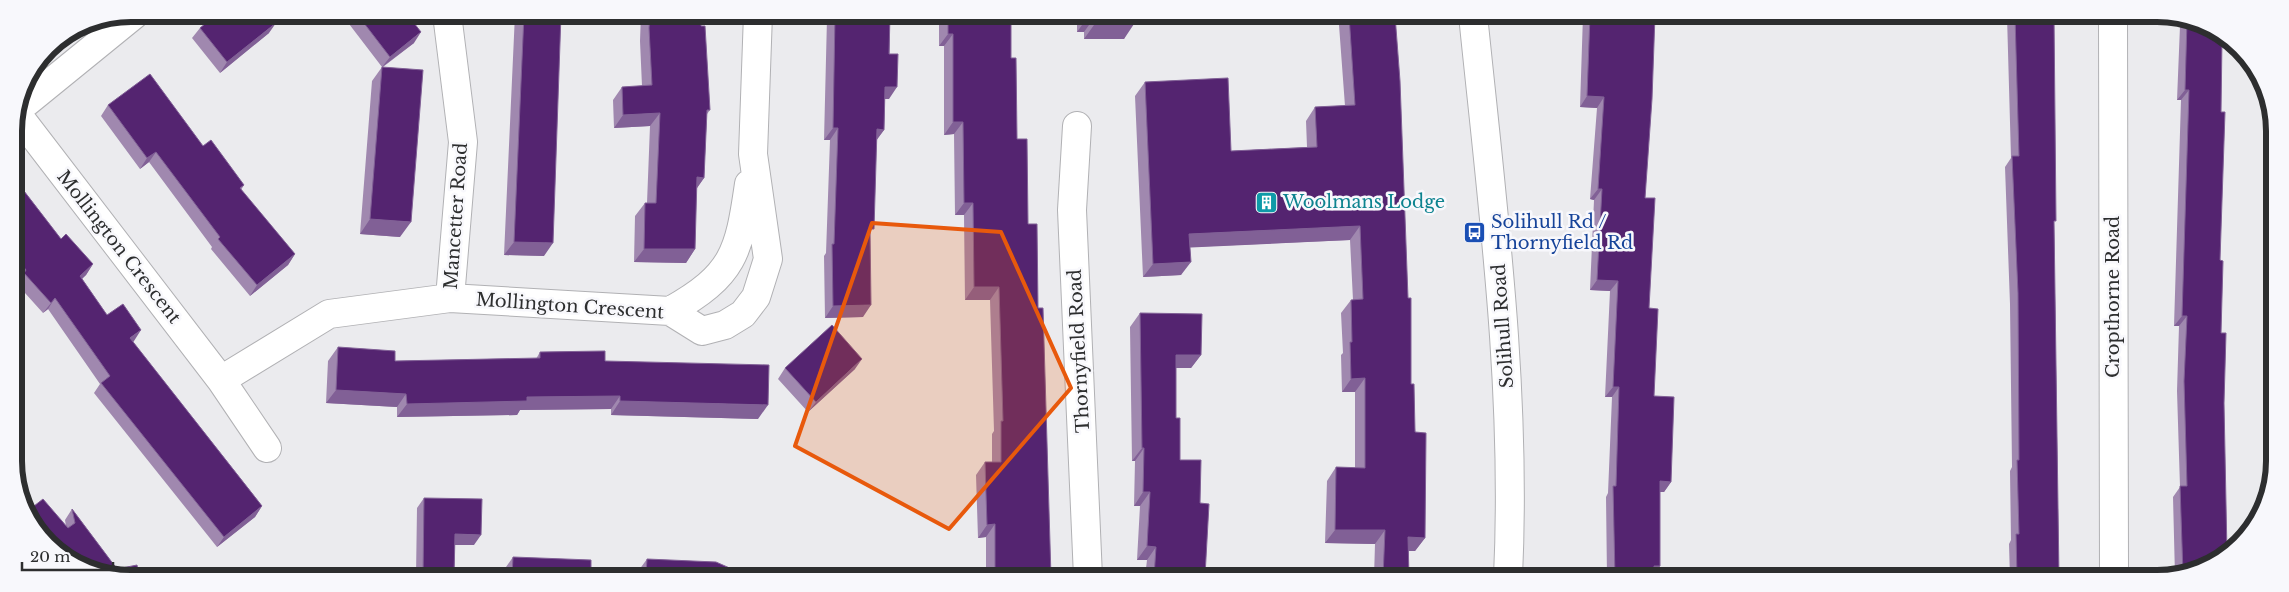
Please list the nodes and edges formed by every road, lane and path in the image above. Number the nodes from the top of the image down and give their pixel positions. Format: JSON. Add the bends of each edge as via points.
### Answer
{"nodes":[{"id":1,"x":1474,"y":22,"type":"edge"},
{"id":2,"x":2113,"y":22,"type":"edge"},
{"id":3,"x":124,"y":23,"type":"edge"},
{"id":4,"x":448,"y":23,"type":"edge"},
{"id":5,"x":758,"y":23,"type":"edge"},
{"id":6,"x":26,"y":105,"type":"edge"},
{"id":7,"x":23,"y":120,"type":"edge"},
{"id":8,"x":1077,"y":126,"type":"dead end"},
{"id":9,"x":753,"y":154,"type":"junction"},
{"id":10,"x":450,"y":298,"type":"junction"},
{"id":11,"x":670,"y":311,"type":"junction"},
{"id":12,"x":221,"y":380,"type":"junction"},
{"id":13,"x":266,"y":448,"type":"dead end"},
{"id":14,"x":1508,"y":569,"type":"edge"},
{"id":15,"x":2114,"y":569,"type":"edge"},
{"id":16,"x":1088,"y":570,"type":"edge"}],
"edges":[{"from":1,"to":14,"type":"street","name":"Solihull Road","via":[[1502,285],[1510,465]]},
{"from":2,"to":15,"type":"street","name":"Cropthorne Road"},
{"from":3,"to":6,"type":"street"},
{"from":4,"to":10,"type":"street","name":"Mancetter Road","via":[[463,142]]},
{"from":5,"to":9,"type":"street","name":"Mollington Crescent"},
{"from":7,"to":12,"type":"street","name":"Mollington Crescent"},
{"from":8,"to":16,"type":"street","name":"Thornyfield Road","via":[[1072,210]]},
{"from":9,"to":11,"type":"street","via":[[742,232],[733,254],[723,272],[708,287]]},
{"from":9,"to":11,"type":"street","name":"Mollington Crescent","via":[[768,259],[756,297],[743,314],[725,325],[702,331]]},
{"from":10,"to":11,"type":"street","name":"Mollington Crescent"},
{"from":10,"to":12,"type":"street","name":"Mollington Crescent","via":[[329,314]]},
{"from":12,"to":13,"type":"street","name":"Mollington Crescent"}]}
